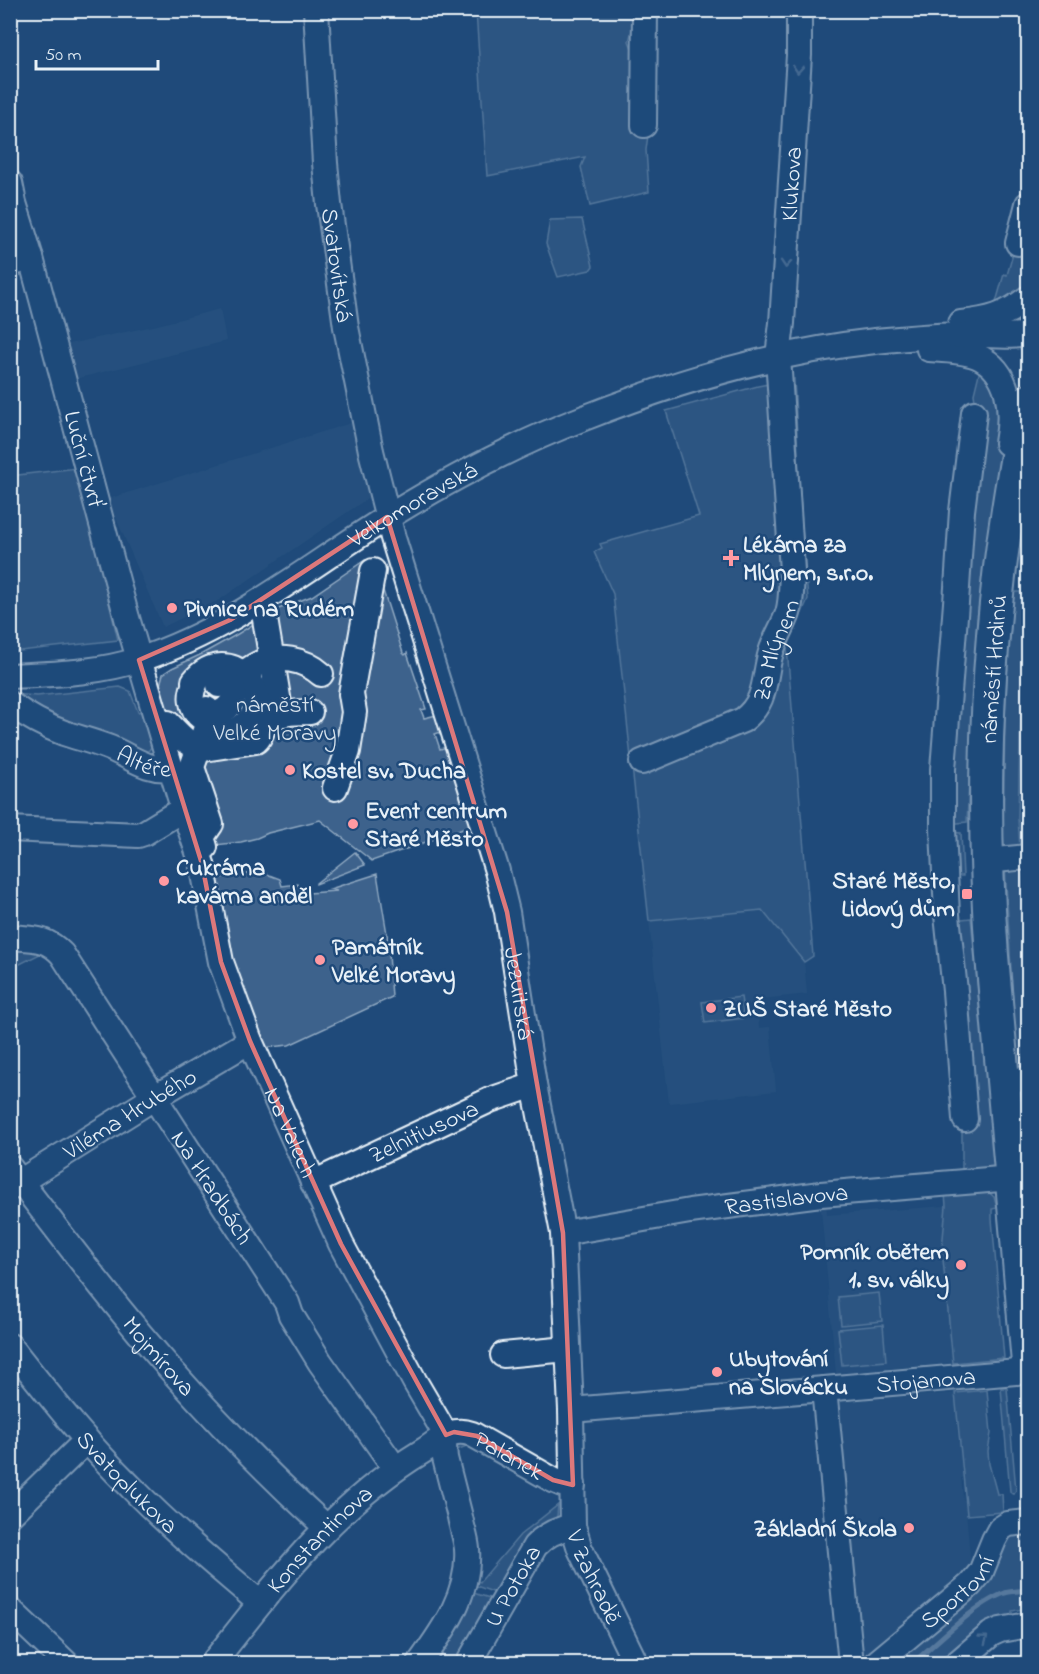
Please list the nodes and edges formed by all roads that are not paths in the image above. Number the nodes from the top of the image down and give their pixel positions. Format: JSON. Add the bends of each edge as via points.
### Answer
{"nodes":[{"id":1,"x":316,"y":10,"type":"edge"},
{"id":2,"x":645,"y":10,"type":"edge"},
{"id":3,"x":799,"y":10,"type":"edge"},
{"id":4,"x":644,"y":125,"type":"dead end"},
{"id":5,"x":10,"y":183,"type":"edge"},
{"id":6,"x":1029,"y":204,"type":"edge"},
{"id":7,"x":1018,"y":243,"type":"dead end"},
{"id":8,"x":21,"y":261,"type":"edge"},
{"id":9,"x":1029,"y":298,"type":"edge"},
{"id":10,"x":1023,"y":337,"type":"edge"},
{"id":11,"x":875,"y":341,"type":"junction"},
{"id":12,"x":826,"y":347,"type":"junction"},
{"id":13,"x":778,"y":357,"type":"junction"},
{"id":14,"x":1029,"y":387,"type":"edge"},
{"id":15,"x":1029,"y":401,"type":"edge"},
{"id":16,"x":974,"y":413,"type":"dead end"},
{"id":17,"x":1015,"y":485,"type":"edge"},
{"id":18,"x":387,"y":517,"type":"junction"},
{"id":19,"x":373,"y":571,"type":"dead end"},
{"id":20,"x":264,"y":613,"type":"dead end"},
{"id":21,"x":272,"y":659,"type":"junction"},
{"id":22,"x":139,"y":660,"type":"junction"},
{"id":23,"x":321,"y":674,"type":"dead end"},
{"id":24,"x":10,"y":676,"type":"edge"},
{"id":25,"x":10,"y":704,"type":"edge"},
{"id":26,"x":310,"y":712,"type":"dead end"},
{"id":27,"x":207,"y":713,"type":"junction"},
{"id":28,"x":281,"y":715,"type":"junction"},
{"id":29,"x":168,"y":723,"type":"dead end"},
{"id":30,"x":642,"y":762,"type":"dead end"},
{"id":31,"x":335,"y":788,"type":"dead end"},
{"id":32,"x":184,"y":811,"type":"junction"},
{"id":33,"x":10,"y":829,"type":"edge"},
{"id":34,"x":205,"y":847,"type":"dead end"},
{"id":35,"x":1029,"y":857,"type":"edge"},
{"id":36,"x":986,"y":861,"type":"junction"},
{"id":37,"x":10,"y":937,"type":"edge"},
{"id":38,"x":250,"y":1041,"type":"junction"},
{"id":39,"x":1016,"y":1080,"type":"edge"},
{"id":40,"x":534,"y":1085,"type":"junction"},
{"id":41,"x":155,"y":1097,"type":"junction"},
{"id":42,"x":964,"y":1119,"type":"dead end"},
{"id":43,"x":1012,"y":1178,"type":"junction"},
{"id":44,"x":14,"y":1179,"type":"edge"},
{"id":45,"x":313,"y":1183,"type":"junction"},
{"id":46,"x":562,"y":1233,"type":"junction"},
{"id":47,"x":1025,"y":1275,"type":"edge"},
{"id":48,"x":10,"y":1346,"type":"edge"},
{"id":49,"x":568,"y":1349,"type":"junction"},
{"id":50,"x":503,"y":1355,"type":"dead end"},
{"id":51,"x":1029,"y":1363,"type":"edge"},
{"id":52,"x":1029,"y":1371,"type":"edge"},
{"id":53,"x":824,"y":1389,"type":"junction"},
{"id":54,"x":571,"y":1410,"type":"junction"},
{"id":55,"x":446,"y":1435,"type":"junction"},
{"id":56,"x":87,"y":1440,"type":"junction"},
{"id":57,"x":395,"y":1468,"type":"junction"},
{"id":58,"x":573,"y":1485,"type":"junction"},
{"id":59,"x":10,"y":1515,"type":"edge"},
{"id":60,"x":1029,"y":1522,"type":"edge"},
{"id":61,"x":573,"y":1526,"type":"junction"},
{"id":62,"x":326,"y":1527,"type":"junction"},
{"id":63,"x":260,"y":1603,"type":"junction"},
{"id":64,"x":10,"y":1610,"type":"edge"},
{"id":65,"x":1029,"y":1625,"type":"edge"},
{"id":66,"x":67,"y":1664,"type":"edge"},
{"id":67,"x":212,"y":1664,"type":"edge"},
{"id":68,"x":419,"y":1664,"type":"edge"},
{"id":69,"x":468,"y":1664,"type":"edge"},
{"id":70,"x":636,"y":1664,"type":"edge"},
{"id":71,"x":850,"y":1664,"type":"edge"},
{"id":72,"x":875,"y":1664,"type":"edge"},
{"id":73,"x":956,"y":1664,"type":"edge"}],
"edges":[{"from":1,"to":18,"type":"street","name":"Svatovítská","via":[[325,163],[340,286]]},
{"from":2,"to":4,"type":"street"},
{"from":3,"to":13,"type":"street","name":"Klukova","one_way":true},
{"from":5,"to":8,"type":"street","name":"Luční čtvrť"},
{"from":6,"to":7,"type":"street"},
{"from":8,"to":22,"type":"street","name":"Luční čtvrť"},
{"from":9,"to":11,"type":"street","name":"Velkomoravská","via":[[988,320],[896,330]]},
{"from":10,"to":11,"type":"street","name":"Velkomoravská","via":[[964,335]]},
{"from":11,"to":12,"type":"street","name":"Velkomoravská"},
{"from":12,"to":13,"type":"street","name":"Velkomoravská"},
{"from":12,"to":17,"type":"street","name":"Velkomoravská","via":[[856,352],[962,352],[988,363],[997,371],[1007,394],[1011,423],[1004,489]]},
{"from":13,"to":18,"type":"street","name":"Velkomoravská","via":[[581,418],[480,465]]},
{"from":13,"to":30,"type":"street","name":"Za Mlýnem","via":[[791,591],[789,611],[771,652],[763,692],[743,720]]},
{"from":14,"to":17,"type":"street","via":[[1009,483]]},
{"from":15,"to":17,"type":"main road","name":"náměstí Hrdinů"},
{"from":16,"to":42,"type":"street","via":[[962,511],[943,777],[947,915]]},
{"from":17,"to":36,"type":"main road","name":"náměstí Hrdinů","via":[[996,605],[989,701]]},
{"from":18,"to":22,"type":"street","name":"Velkomoravská","via":[[230,620]]},
{"from":18,"to":40,"type":"street","name":"Jezuitská","via":[[507,912]]},
{"from":19,"to":31,"type":"street","via":[[351,694],[354,712],[348,751]]},
{"from":20,"to":21,"type":"street"},
{"from":21,"to":23,"type":"street","via":[[303,663]]},
{"from":21,"to":27,"type":"street","via":[[255,665]]},
{"from":21,"to":28,"type":"street"},
{"from":22,"to":24,"type":"street","name":"Velkomoravská","via":[[70,673]]},
{"from":22,"to":27,"type":"street"},
{"from":25,"to":27,"type":"street","name":"Altéře","via":[[50,727],[109,747],[148,767],[163,769]]},
{"from":26,"to":28,"type":"street"},
{"from":27,"to":28,"type":"street","via":[[256,741],[266,723]]},
{"from":27,"to":29,"type":"street"},
{"from":27,"to":32,"type":"street","name":"Altéře"},
{"from":27,"to":34,"type":"street","via":[[211,824],[202,837]]},
{"from":32,"to":33,"type":"street","name":"Altéře","via":[[138,835]]},
{"from":32,"to":38,"type":"street","name":"Na Valech","via":[[202,864],[221,962]]},
{"from":35,"to":36,"type":"street"},
{"from":36,"to":39,"type":"main road","name":"náměstí Hrdinů","via":[[992,956]]},
{"from":37,"to":41,"type":"street","name":"Na Hradbách","via":[[53,944]]},
{"from":38,"to":41,"type":"street","name":"Viléma Hrubého"},
{"from":38,"to":45,"type":"street","name":"Na Valech"},
{"from":39,"to":43,"type":"main road","name":"náměstí Hrdinů"},
{"from":40,"to":45,"type":"street","name":"Zelnitiusova","via":[[490,1100]]},
{"from":40,"to":46,"type":"street","name":"Jezuitská"},
{"from":41,"to":44,"type":"street","name":"Viléma Hrubého"},
{"from":41,"to":57,"type":"street","name":"Na Hradbách","via":[[320,1362]]},
{"from":43,"to":46,"type":"street","name":"Rastislavova","via":[[821,1194]]},
{"from":43,"to":47,"type":"main road","name":"náměstí Hrdinů"},
{"from":44,"to":62,"type":"street","name":"Mojmírova","via":[[171,1370],[225,1430]]},
{"from":45,"to":55,"type":"street","name":"Na Valech","via":[[378,1315]]},
{"from":46,"to":49,"type":"street","name":"Jezuitská"},
{"from":47,"to":51,"type":"main road","name":"náměstí Hrdinů"},
{"from":48,"to":56,"type":"street","name":"Svatoplukova"},
{"from":49,"to":50,"type":"street"},
{"from":49,"to":54,"type":"street","name":"Jezuitská"},
{"from":52,"to":53,"type":"street","name":"Stojanova"},
{"from":53,"to":54,"type":"street","name":"Stojanova"},
{"from":53,"to":71,"type":"street"},
{"from":54,"to":58,"type":"street","name":"Jezuitská"},
{"from":55,"to":57,"type":"street","name":"Konstantinova"},
{"from":55,"to":58,"type":"street","name":"Palánek","via":[[458,1431],[472,1434],[553,1480]]},
{"from":55,"to":68,"type":"street","via":[[445,1458],[467,1550],[465,1571],[456,1605]]},
{"from":56,"to":59,"type":"street"},
{"from":56,"to":63,"type":"street","name":"Svatoplukova","via":[[185,1539]]},
{"from":57,"to":62,"type":"street","name":"Konstantinova"},
{"from":58,"to":61,"type":"street","name":"V Zahradě"},
{"from":60,"to":72,"type":"street","name":"Sportovní","via":[[1000,1529],[981,1572],[970,1585]]},
{"from":61,"to":69,"type":"street","name":"U Potoka","via":[[546,1536],[535,1546]]},
{"from":61,"to":70,"type":"street","name":"V Zahradě","via":[[580,1549]]},
{"from":62,"to":63,"type":"street","name":"Konstantinova"},
{"from":63,"to":67,"type":"street","name":"Konstantinova"},
{"from":64,"to":66,"type":"street"},
{"from":73,"to":65,"type":"street","one_way":true,"via":[[991,1634]]}]}
